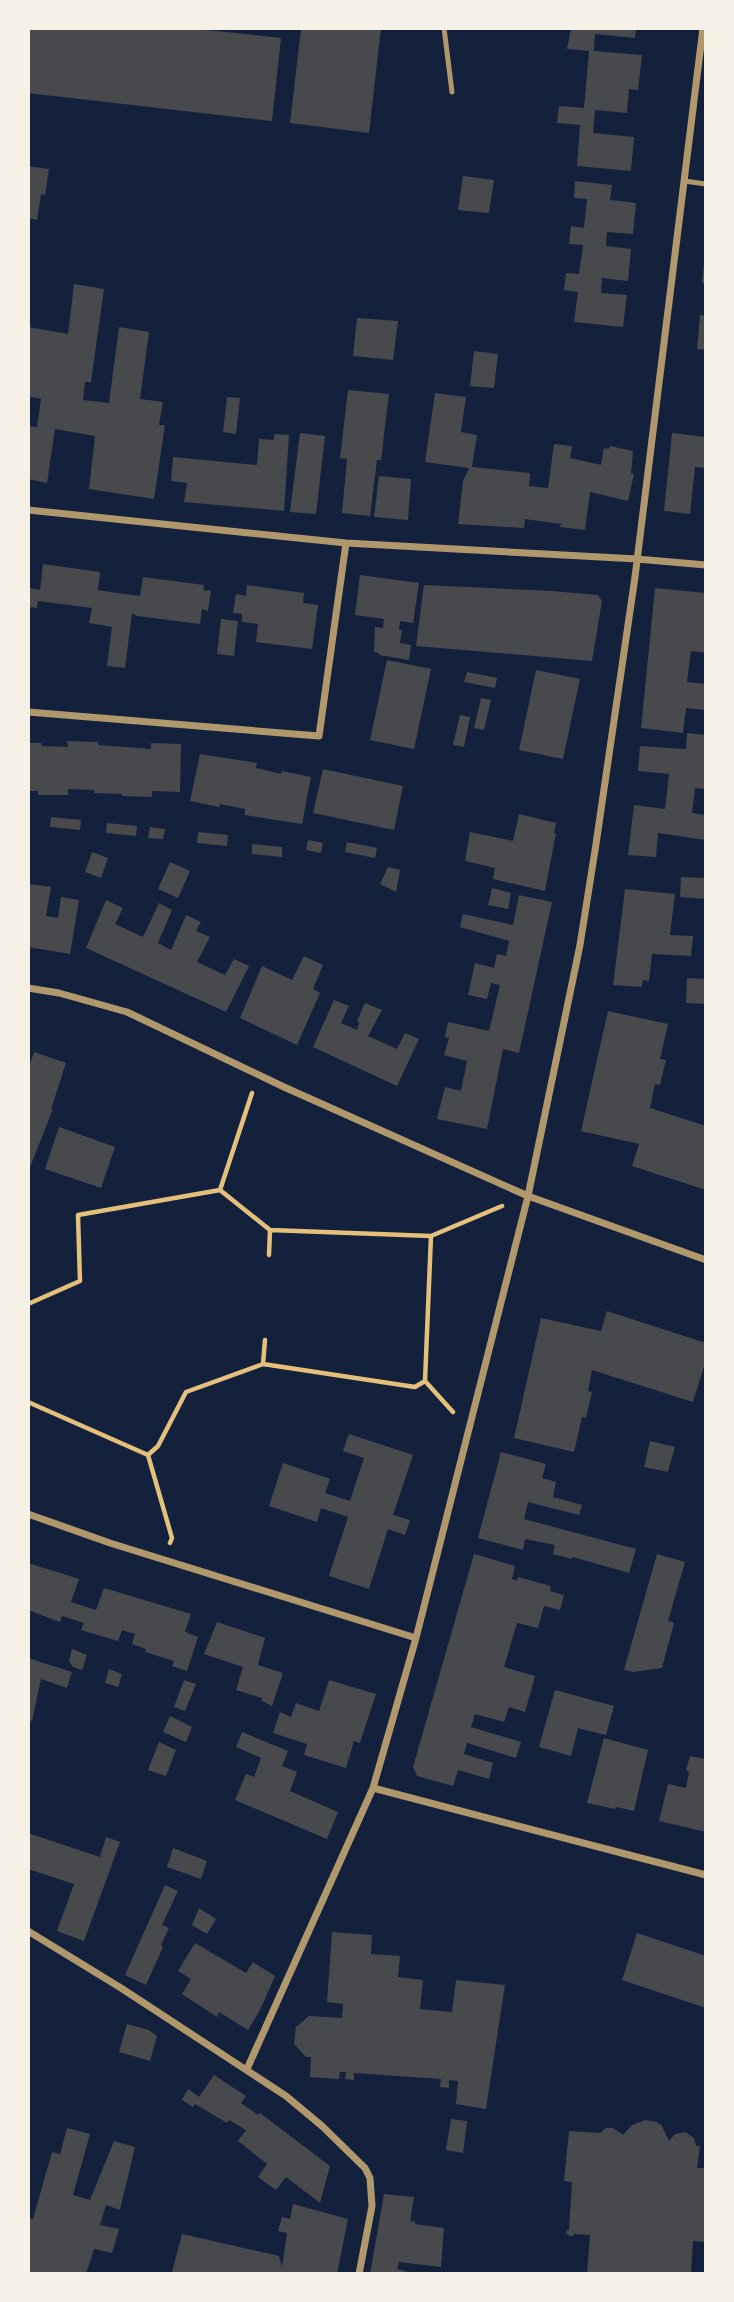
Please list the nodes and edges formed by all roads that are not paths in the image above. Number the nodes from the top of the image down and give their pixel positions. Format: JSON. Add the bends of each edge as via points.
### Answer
{"nodes":[{"id":1,"x":444,"y":28,"type":"edge"},
{"id":2,"x":703,"y":28,"type":"edge"},
{"id":3,"x":452,"y":92,"type":"dead end"},
{"id":4,"x":684,"y":181,"type":"junction"},
{"id":5,"x":706,"y":184,"type":"edge"},
{"id":6,"x":28,"y":510,"type":"edge"},
{"id":7,"x":346,"y":543,"type":"junction"},
{"id":8,"x":637,"y":559,"type":"junction"},
{"id":9,"x":706,"y":565,"type":"edge"},
{"id":10,"x":28,"y":712,"type":"edge"},
{"id":11,"x":28,"y":988,"type":"edge"},
{"id":12,"x":528,"y":1196,"type":"junction"},
{"id":13,"x":706,"y":1259,"type":"edge"},
{"id":14,"x":28,"y":1514,"type":"edge"},
{"id":15,"x":416,"y":1639,"type":"junction"},
{"id":16,"x":373,"y":1788,"type":"junction"},
{"id":17,"x":706,"y":1875,"type":"edge"},
{"id":18,"x":28,"y":1931,"type":"edge"},
{"id":19,"x":247,"y":2069,"type":"junction"},
{"id":20,"x":359,"y":2274,"type":"edge"}],
"edges":[{"from":1,"to":3,"type":"lane"},
{"from":2,"to":4,"type":"street"},
{"from":4,"to":5,"type":"lane"},
{"from":4,"to":8,"type":"street"},
{"from":6,"to":7,"type":"street"},
{"from":7,"to":8,"type":"street"},
{"from":7,"to":10,"type":"street","via":[[319,736]]},
{"from":8,"to":9,"type":"street"},
{"from":8,"to":12,"type":"street","via":[[580,945]]},
{"from":11,"to":12,"type":"street","via":[[127,1012]]},
{"from":12,"to":13,"type":"street"},
{"from":12,"to":15,"type":"street"},
{"from":14,"to":15,"type":"street"},
{"from":15,"to":16,"type":"street"},
{"from":16,"to":17,"type":"street"},
{"from":16,"to":19,"type":"street"},
{"from":18,"to":19,"type":"street"},
{"from":19,"to":20,"type":"street","via":[[322,2126],[365,2168],[372,2206]]}]}
